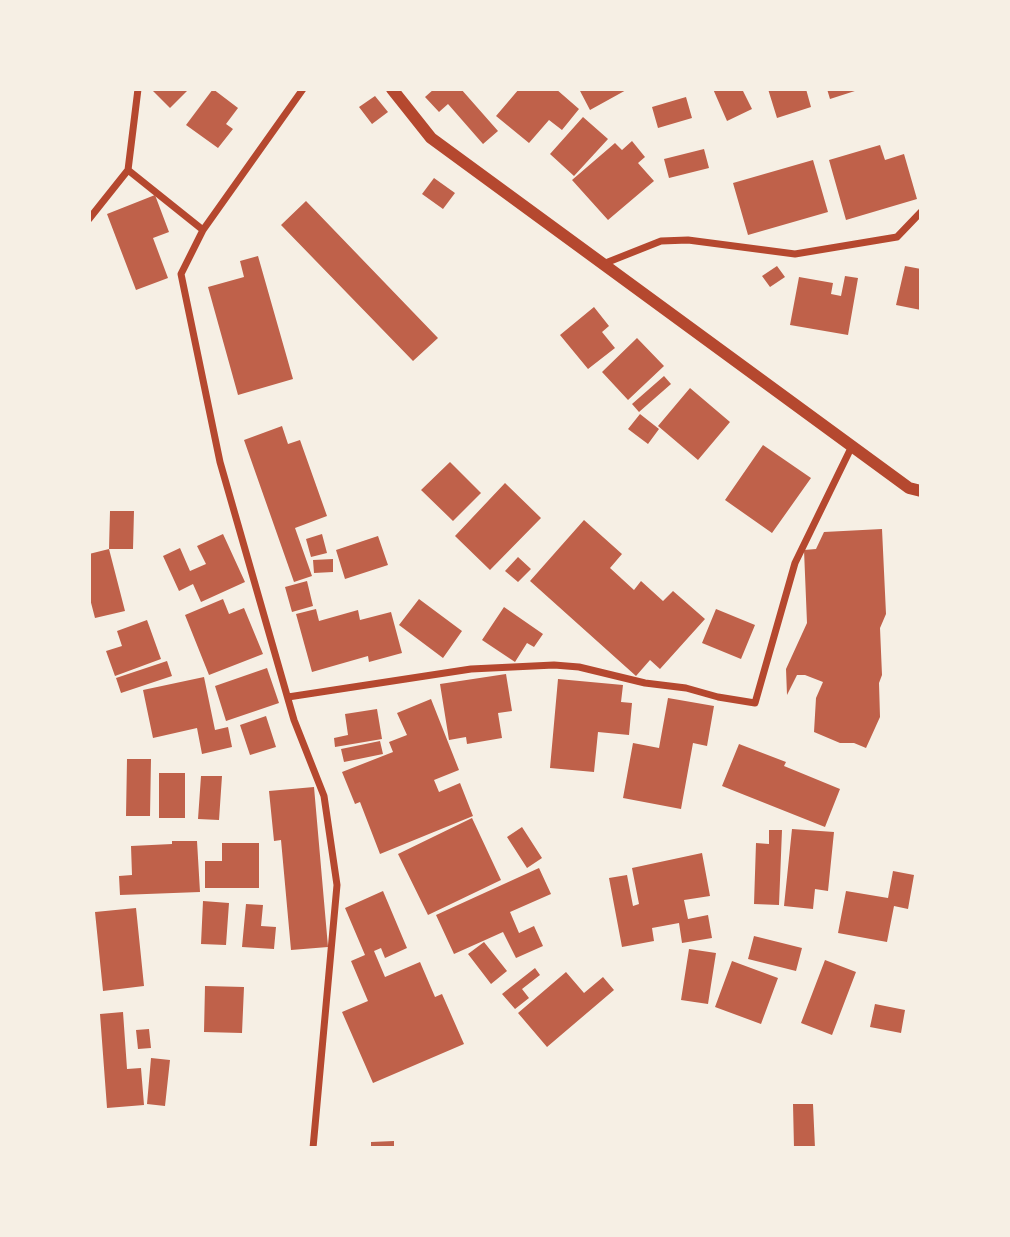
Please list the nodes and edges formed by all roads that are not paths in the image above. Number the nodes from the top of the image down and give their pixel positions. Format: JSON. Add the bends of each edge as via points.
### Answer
{"nodes":[{"id":1,"x":138,"y":89,"type":"edge"},
{"id":2,"x":303,"y":89,"type":"edge"},
{"id":3,"x":392,"y":89,"type":"edge"},
{"id":4,"x":128,"y":170,"type":"junction"},
{"id":5,"x":921,"y":212,"type":"edge"},
{"id":6,"x":89,"y":219,"type":"edge"},
{"id":7,"x":203,"y":230,"type":"junction"},
{"id":8,"x":603,"y":264,"type":"junction"},
{"id":9,"x":852,"y":446,"type":"junction"},
{"id":10,"x":921,"y":491,"type":"edge"},
{"id":11,"x":288,"y":697,"type":"junction"},
{"id":12,"x":313,"y":1148,"type":"edge"}],
"edges":[{"from":1,"to":4,"type":"street"},
{"from":2,"to":7,"type":"street"},
{"from":3,"to":8,"type":"street","via":[[431,138]]},
{"from":4,"to":6,"type":"street"},
{"from":4,"to":7,"type":"street"},
{"from":5,"to":8,"type":"street","via":[[897,237],[795,254],[688,240],[661,241]]},
{"from":7,"to":11,"type":"street","via":[[181,274],[220,462]]},
{"from":8,"to":9,"type":"street"},
{"from":9,"to":10,"type":"street","via":[[909,488]]},
{"from":9,"to":11,"type":"street","via":[[795,564],[755,703],[554,665],[471,669]]},
{"from":11,"to":12,"type":"street","via":[[324,796],[337,885]]}]}
